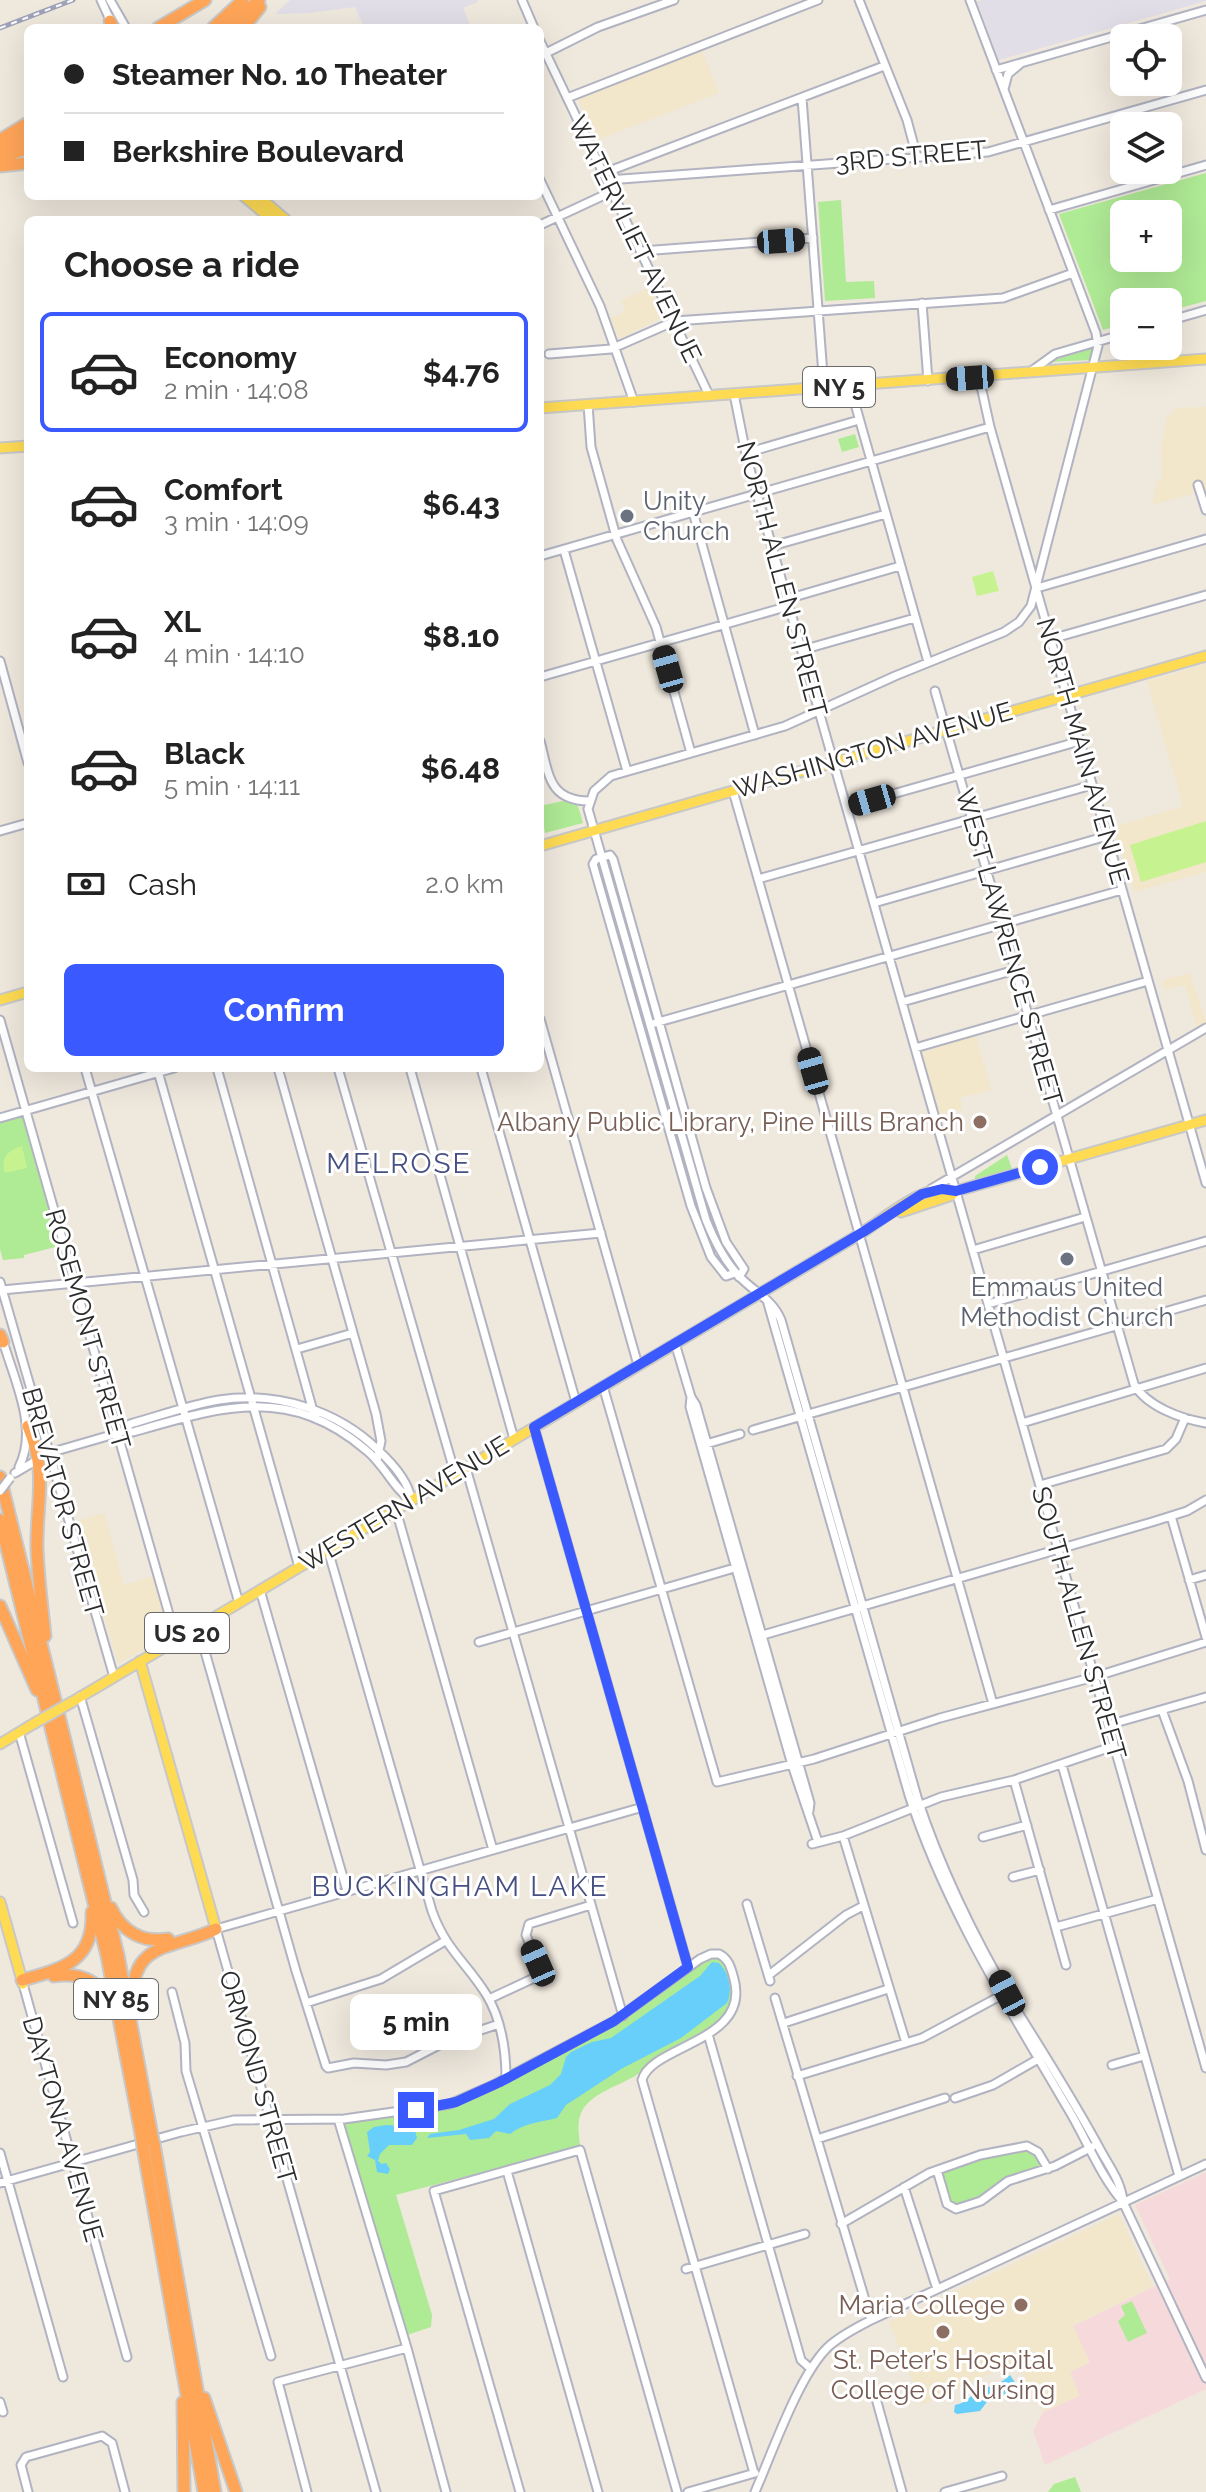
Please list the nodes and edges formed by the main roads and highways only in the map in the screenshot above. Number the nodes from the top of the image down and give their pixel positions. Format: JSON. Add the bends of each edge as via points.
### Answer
{"nodes":[{"id":1,"x":205,"y":0,"type":"edge"},
{"id":2,"x":243,"y":0,"type":"edge"},
{"id":3,"x":259,"y":0,"type":"edge"},
{"id":4,"x":266,"y":0,"type":"edge"},
{"id":5,"x":165,"y":24,"type":"edge"},
{"id":6,"x":217,"y":24,"type":"edge"},
{"id":7,"x":233,"y":24,"type":"edge"},
{"id":8,"x":246,"y":24,"type":"edge"},
{"id":9,"x":24,"y":125,"type":"edge"},
{"id":10,"x":24,"y":138,"type":"edge"},
{"id":11,"x":0,"y":140,"type":"edge"},
{"id":12,"x":0,"y":147,"type":"edge"},
{"id":13,"x":24,"y":149,"type":"edge"},
{"id":14,"x":0,"y":158,"type":"edge"},
{"id":15,"x":24,"y":163,"type":"edge"},
{"id":16,"x":0,"y":166,"type":"edge"},
{"id":17,"x":263,"y":201,"type":"edge"},
{"id":18,"x":281,"y":216,"type":"edge"},
{"id":19,"x":1206,"y":359,"type":"edge"},
{"id":20,"x":544,"y":408,"type":"edge"},
{"id":21,"x":24,"y":446,"type":"edge"},
{"id":22,"x":0,"y":448,"type":"edge"},
{"id":23,"x":1206,"y":656,"type":"edge"},
{"id":24,"x":544,"y":845,"type":"edge"},
{"id":25,"x":24,"y":993,"type":"edge"},
{"id":26,"x":0,"y":1000,"type":"edge"},
{"id":27,"x":1206,"y":1120,"type":"edge"},
{"id":28,"x":956,"y":1191,"type":"junction"},
{"id":29,"x":890,"y":1215,"type":"junction"},
{"id":30,"x":28,"y":1426,"type":"road end"},
{"id":31,"x":9,"y":1476,"type":"edge"},
{"id":32,"x":0,"y":1520,"type":"edge"},
{"id":33,"x":0,"y":1534,"type":"edge"},
{"id":34,"x":18,"y":1591,"type":"junction"},
{"id":35,"x":0,"y":1606,"type":"edge"},
{"id":36,"x":140,"y":1661,"type":"junction"},
{"id":37,"x":55,"y":1699,"type":"junction"},
{"id":38,"x":0,"y":1744,"type":"edge"},
{"id":39,"x":55,"y":1744,"type":"junction"},
{"id":40,"x":89,"y":1859,"type":"junction"},
{"id":41,"x":0,"y":1902,"type":"edge"},
{"id":42,"x":216,"y":1929,"type":"junction"},
{"id":43,"x":22,"y":1982,"type":"junction"},
{"id":44,"x":134,"y":2061,"type":"junction"},
{"id":45,"x":148,"y":2142,"type":"junction"},
{"id":46,"x":187,"y":2333,"type":"junction"},
{"id":47,"x":179,"y":2346,"type":"junction"},
{"id":48,"x":184,"y":2492,"type":"edge"},
{"id":49,"x":204,"y":2492,"type":"edge"},
{"id":50,"x":215,"y":2492,"type":"edge"},
{"id":51,"x":236,"y":2492,"type":"edge"}],
"edges":[{"from":1,"to":5,"type":"highway"},
{"from":2,"to":6,"type":"highway"},
{"from":3,"to":7,"type":"highway"},
{"from":4,"to":8,"type":"highway"},
{"from":9,"to":11,"type":"highway"},
{"from":10,"to":12,"type":"highway"},
{"from":13,"to":14,"type":"highway"},
{"from":15,"to":16,"type":"highway"},
{"from":17,"to":18,"type":"main road"},
{"from":19,"to":20,"type":"main road","number":"NY 5"},
{"from":21,"to":22,"type":"main road"},
{"from":23,"to":24,"type":"main road","name":"WASHINGTON AVENUE"},
{"from":25,"to":26,"type":"main road"},
{"from":27,"to":28,"type":"main road","number":"US 20"},
{"from":28,"to":29,"type":"main road","name":"WESTERN AVENUE","number":"US 20"},
{"from":28,"to":29,"type":"main road","name":"WESTERN AVENUE","number":"US 20","via":[[922,1194]]},
{"from":29,"to":36,"type":"main road","name":"WESTERN AVENUE","number":"US 20","via":[[763,1296]]},
{"from":30,"to":37,"type":"highway","via":[[41,1455],[37,1552]]},
{"from":31,"to":37,"type":"highway","number":"NY 85"},
{"from":32,"to":34,"type":"highway","number":"NY 85"},
{"from":33,"to":34,"type":"highway"},
{"from":34,"to":39,"type":"highway","number":"NY 85"},
{"from":35,"to":39,"type":"highway"},
{"from":36,"to":38,"type":"main road","name":"WESTERN AVENUE","number":"US 20","bridge":true},
{"from":36,"to":42,"type":"main road","name":"ORMOND STREET"},
{"from":37,"to":40,"type":"highway","number":"NY 85"},
{"from":39,"to":40,"type":"highway","number":"NY 85"},
{"from":40,"to":42,"type":"highway","via":[[114,1915],[137,1936],[163,1940]]},
{"from":40,"to":43,"type":"highway","via":[[92,1917],[86,1946],[66,1966]]},
{"from":40,"to":44,"type":"highway","number":"NY 85"},
{"from":41,"to":43,"type":"main road","name":"DAYTONA AVENUE"},
{"from":42,"to":44,"type":"highway","via":[[158,1948],[139,1969],[132,1995]]},
{"from":43,"to":44,"type":"highway","via":[[67,1974],[97,1985],[113,2005]]},
{"from":44,"to":45,"type":"highway","number":"NY 85"},
{"from":45,"to":46,"type":"highway","number":"NY 85"},
{"from":45,"to":47,"type":"highway","number":"NY 85"},
{"from":46,"to":50,"type":"highway","number":"NY 85"},
{"from":46,"to":51,"type":"highway"},
{"from":47,"to":48,"type":"highway"},
{"from":47,"to":49,"type":"highway","number":"NY 85"}]}
